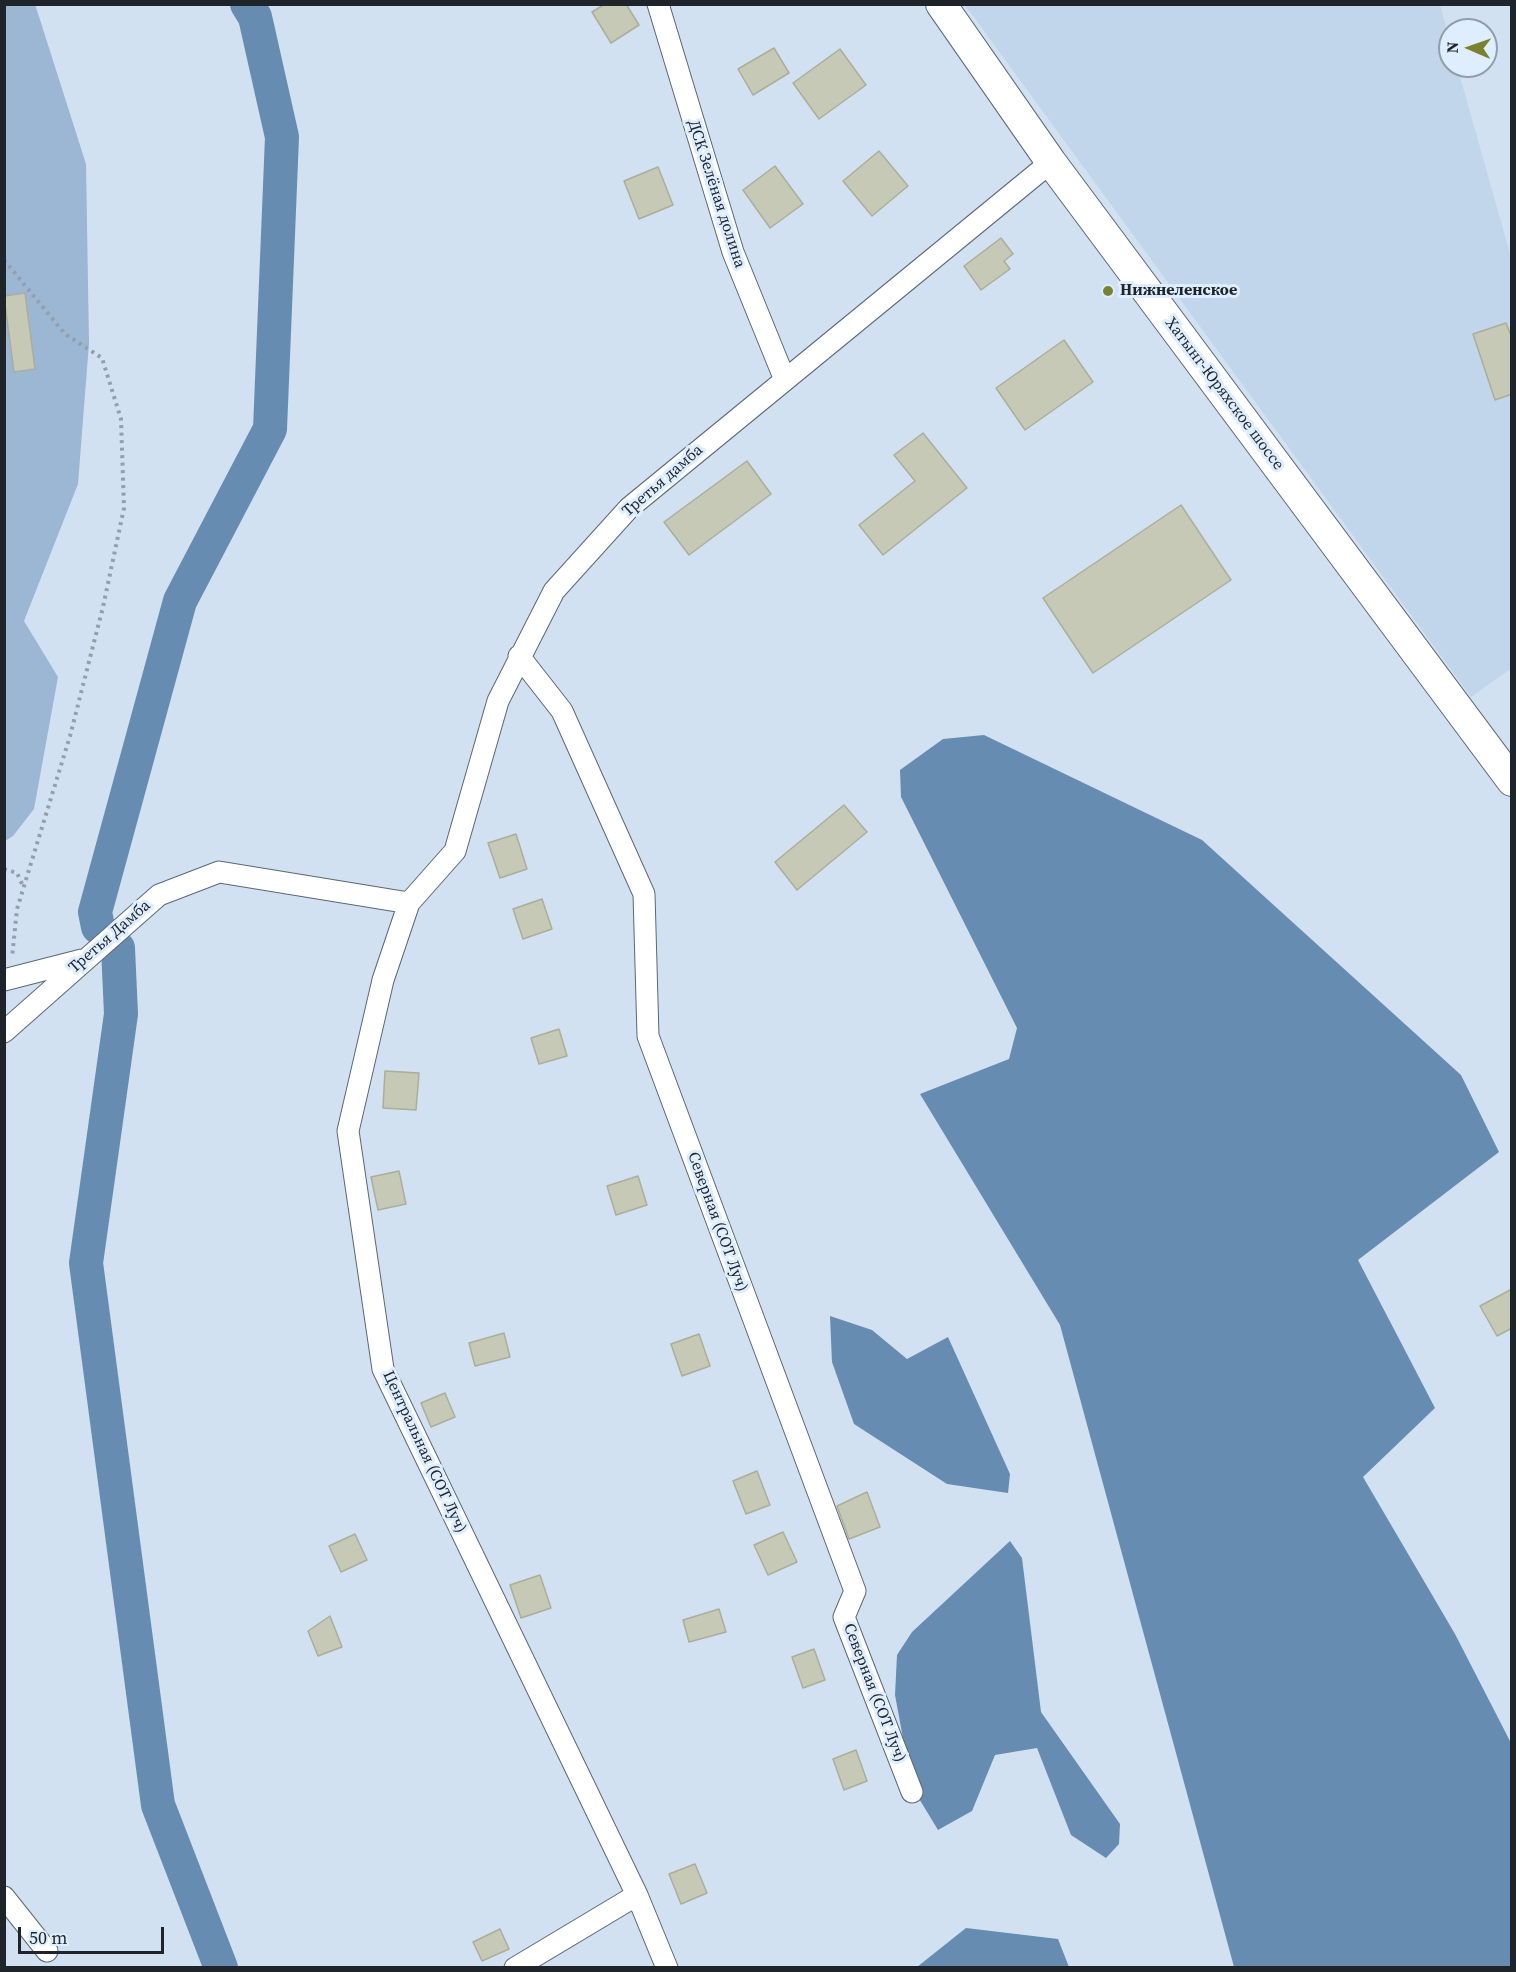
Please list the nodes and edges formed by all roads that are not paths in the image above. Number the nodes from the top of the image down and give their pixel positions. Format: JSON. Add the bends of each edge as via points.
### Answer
{"nodes":[{"id":1,"x":658,"y":4,"type":"edge"},
{"id":2,"x":941,"y":4,"type":"edge"},
{"id":3,"x":1051,"y":162,"type":"junction"},
{"id":4,"x":785,"y":380,"type":"junction"},
{"id":5,"x":519,"y":656,"type":"junction"},
{"id":6,"x":1512,"y":781,"type":"edge"},
{"id":7,"x":410,"y":903,"type":"junction"},
{"id":8,"x":84,"y":960,"type":"junction"},
{"id":9,"x":7,"y":978,"type":"edge"},
{"id":10,"x":4,"y":1032,"type":"edge"},
{"id":11,"x":912,"y":1792,"type":"dead end"},
{"id":12,"x":637,"y":1895,"type":"junction"},
{"id":13,"x":4,"y":1897,"type":"edge"},
{"id":14,"x":47,"y":1951,"type":"dead end"},
{"id":15,"x":515,"y":1968,"type":"edge"},
{"id":16,"x":667,"y":1968,"type":"edge"}],
"edges":[{"from":1,"to":4,"type":"street","name":"ДСК Зелёная долина","via":[[733,252]]},
{"from":2,"to":3,"type":"main road","name":"Хатынг-Юряхское шоссе"},
{"from":3,"to":4,"type":"street","name":"Третья дамба"},
{"from":3,"to":6,"type":"main road","name":"Хатынг-Юряхское шоссе"},
{"from":4,"to":5,"type":"street","name":"Третья дамба","via":[[629,508],[554,591]]},
{"from":5,"to":7,"type":"street","name":"Третья дамба","via":[[498,700],[455,851]]},
{"from":5,"to":11,"type":"street","name":"Северная (СОТ Луч)","via":[[562,711],[644,894],[648,1036],[855,1591],[844,1617]]},
{"from":7,"to":8,"type":"street","name":"Третья Дамба","via":[[219,872],[159,895]]},
{"from":7,"to":12,"type":"street","name":"Центральная (СОТ Луч)","via":[[383,980],[348,1131],[383,1369]]},
{"from":8,"to":9,"type":"street"},
{"from":8,"to":10,"type":"street","name":"Третья Дамба"},
{"from":12,"to":15,"type":"street"},
{"from":12,"to":16,"type":"street","name":"Центральная (СОТ Луч)"},
{"from":13,"to":14,"type":"street"}]}
